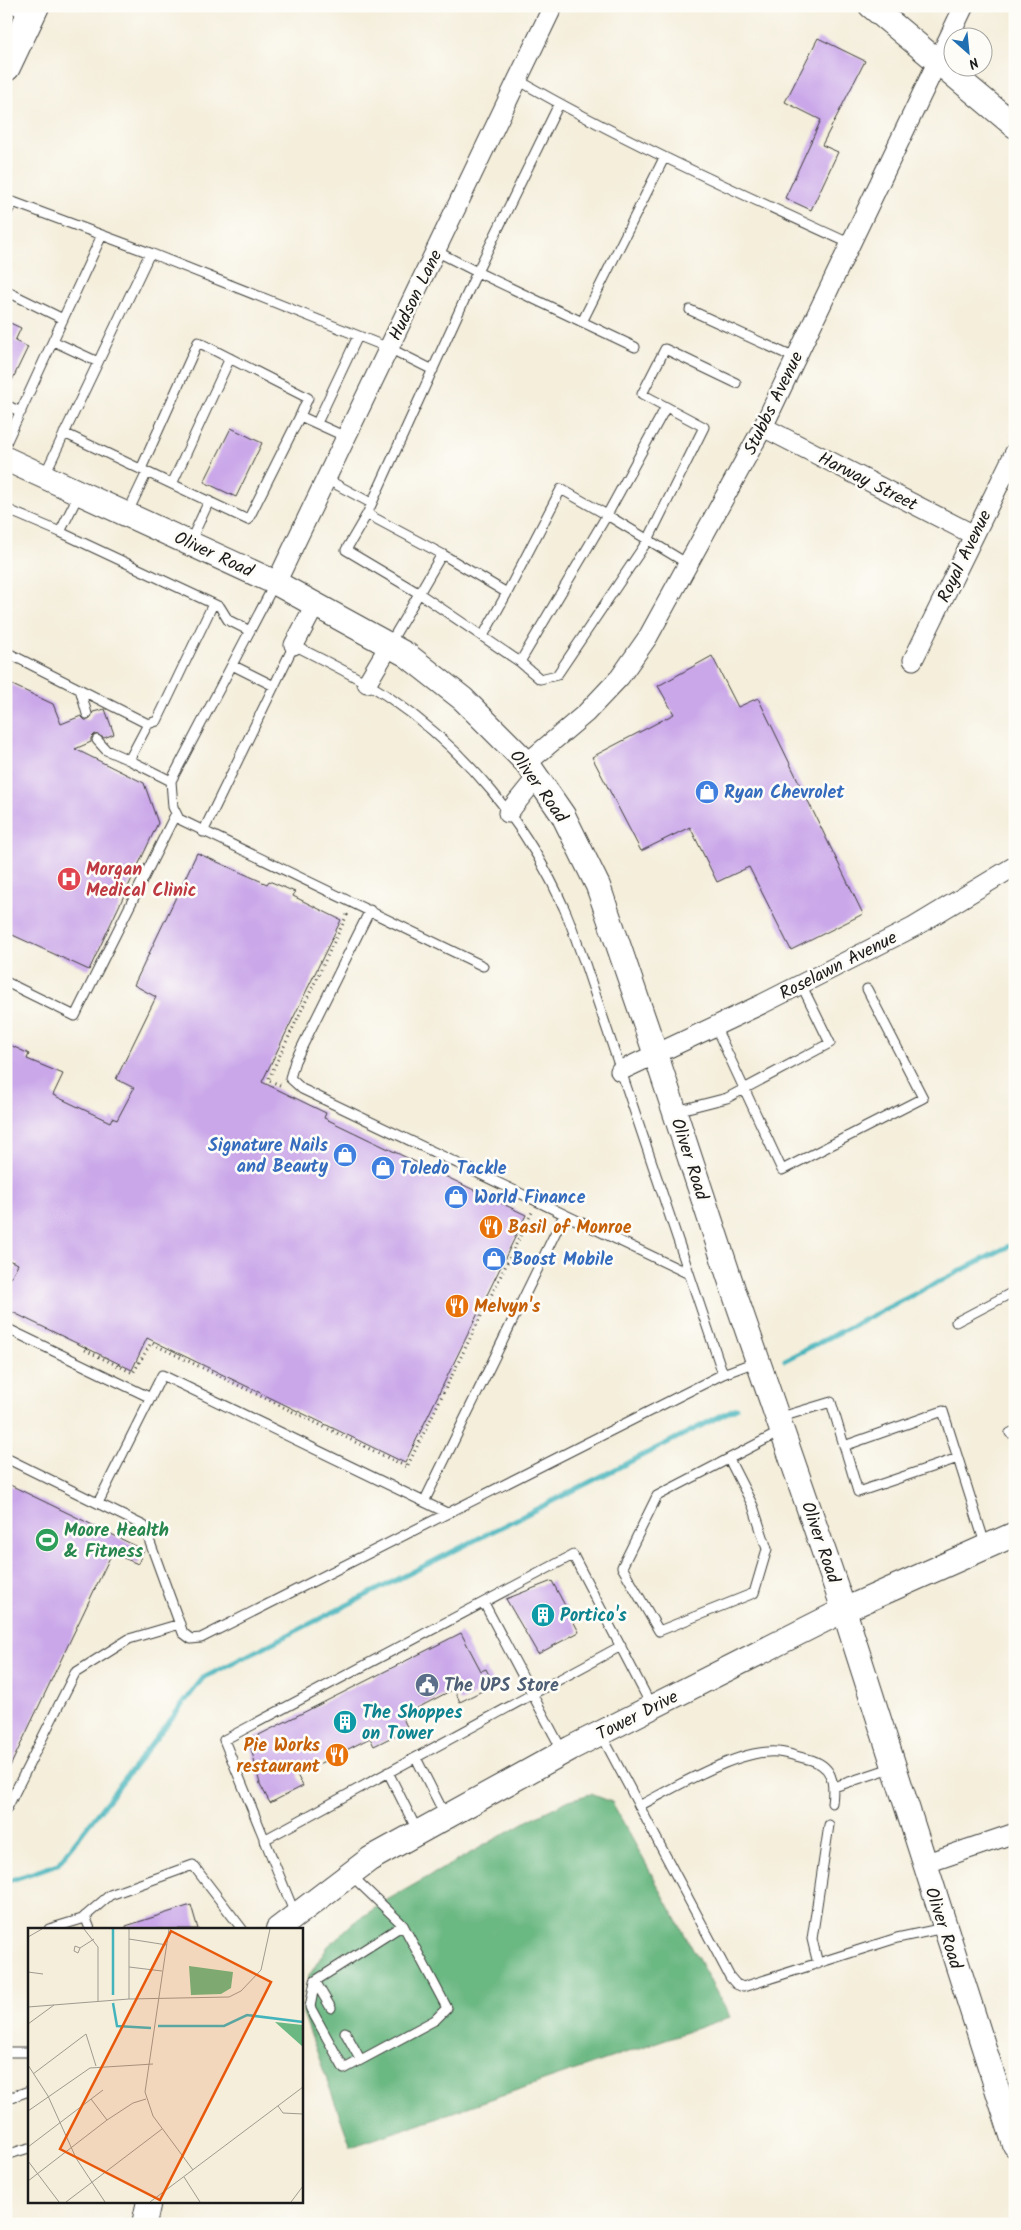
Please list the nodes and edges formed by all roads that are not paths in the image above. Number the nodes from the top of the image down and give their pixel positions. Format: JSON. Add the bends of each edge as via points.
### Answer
{"nodes":[{"id":1,"x":553,"y":6,"type":"edge"},
{"id":2,"x":871,"y":6,"type":"edge"},
{"id":3,"x":964,"y":6,"type":"edge"},
{"id":4,"x":25,"y":10,"type":"edge"},
{"id":5,"x":939,"y":61,"type":"junction"},
{"id":6,"x":6,"y":66,"type":"edge"},
{"id":7,"x":518,"y":80,"type":"junction"},
{"id":8,"x":559,"y":104,"type":"junction"},
{"id":9,"x":1015,"y":126,"type":"edge"},
{"id":10,"x":664,"y":158,"type":"junction"},
{"id":11,"x":6,"y":214,"type":"edge"},
{"id":12,"x":102,"y":235,"type":"junction"},
{"id":13,"x":851,"y":244,"type":"junction"},
{"id":14,"x":436,"y":251,"type":"junction"},
{"id":15,"x":150,"y":253,"type":"junction"},
{"id":16,"x":477,"y":272,"type":"junction"},
{"id":17,"x":6,"y":291,"type":"edge"},
{"id":18,"x":690,"y":310,"type":"dead end"},
{"id":19,"x":63,"y":319,"type":"junction"},
{"id":20,"x":582,"y":322,"type":"junction"},
{"id":21,"x":358,"y":336,"type":"junction"},
{"id":22,"x":53,"y":341,"type":"junction"},
{"id":23,"x":635,"y":347,"type":"dead end"},
{"id":24,"x":389,"y":348,"type":"junction"},
{"id":25,"x":230,"y":358,"type":"junction"},
{"id":26,"x":795,"y":358,"type":"junction"},
{"id":27,"x":98,"y":362,"type":"junction"},
{"id":28,"x":432,"y":370,"type":"junction"},
{"id":29,"x":736,"y":383,"type":"dead end"},
{"id":30,"x":6,"y":405,"type":"edge"},
{"id":31,"x":666,"y":407,"type":"junction"},
{"id":32,"x":20,"y":412,"type":"junction"},
{"id":33,"x":300,"y":416,"type":"junction"},
{"id":34,"x":317,"y":423,"type":"junction"},
{"id":35,"x":762,"y":427,"type":"junction"},
{"id":36,"x":64,"y":433,"type":"junction"},
{"id":37,"x":346,"y":436,"type":"junction"},
{"id":38,"x":6,"y":443,"type":"edge"},
{"id":39,"x":1015,"y":452,"type":"edge"},
{"id":40,"x":6,"y":459,"type":"edge"},
{"id":41,"x":144,"y":470,"type":"junction"},
{"id":42,"x":44,"y":476,"type":"junction"},
{"id":43,"x":326,"y":479,"type":"junction"},
{"id":44,"x":172,"y":484,"type":"junction"},
{"id":45,"x":80,"y":493,"type":"junction"},
{"id":46,"x":209,"y":501,"type":"junction"},
{"id":47,"x":372,"y":503,"type":"junction"},
{"id":48,"x":6,"y":510,"type":"edge"},
{"id":49,"x":127,"y":514,"type":"junction"},
{"id":50,"x":367,"y":514,"type":"junction"},
{"id":51,"x":607,"y":515,"type":"junction"},
{"id":52,"x":60,"y":532,"type":"junction"},
{"id":53,"x":974,"y":535,"type":"junction"},
{"id":54,"x":648,"y":540,"type":"junction"},
{"id":55,"x":189,"y":543,"type":"junction"},
{"id":56,"x":442,"y":554,"type":"junction"},
{"id":57,"x":688,"y":564,"type":"junction"},
{"id":58,"x":276,"y":583,"type":"junction"},
{"id":59,"x":507,"y":593,"type":"junction"},
{"id":60,"x":420,"y":594,"type":"junction"},
{"id":61,"x":213,"y":604,"type":"junction"},
{"id":62,"x":315,"y":605,"type":"junction"},
{"id":63,"x":250,"y":631,"type":"junction"},
{"id":64,"x":483,"y":636,"type":"junction"},
{"id":65,"x":294,"y":645,"type":"junction"},
{"id":66,"x":389,"y":646,"type":"junction"},
{"id":67,"x":6,"y":652,"type":"edge"},
{"id":68,"x":913,"y":660,"type":"dead end"},
{"id":69,"x":520,"y":662,"type":"junction"},
{"id":70,"x":232,"y":665,"type":"junction"},
{"id":71,"x":367,"y":683,"type":"junction"},
{"id":72,"x":274,"y":686,"type":"junction"},
{"id":73,"x":80,"y":689,"type":"junction"},
{"id":74,"x":86,"y":714,"type":"dead end"},
{"id":75,"x":148,"y":724,"type":"junction"},
{"id":76,"x":97,"y":740,"type":"dead end"},
{"id":77,"x":129,"y":760,"type":"junction"},
{"id":78,"x":532,"y":770,"type":"junction"},
{"id":79,"x":171,"y":781,"type":"junction"},
{"id":80,"x":176,"y":813,"type":"junction"},
{"id":81,"x":508,"y":813,"type":"junction"},
{"id":82,"x":203,"y":832,"type":"junction"},
{"id":83,"x":1015,"y":866,"type":"edge"},
{"id":84,"x":370,"y":910,"type":"junction"},
{"id":85,"x":483,"y":966,"type":"dead end"},
{"id":86,"x":6,"y":982,"type":"edge"},
{"id":87,"x":801,"y":984,"type":"junction"},
{"id":88,"x":867,"y":989,"type":"dead end"},
{"id":89,"x":715,"y":1026,"type":"junction"},
{"id":90,"x":656,"y":1054,"type":"junction"},
{"id":91,"x":620,"y":1071,"type":"junction"},
{"id":92,"x":744,"y":1089,"type":"junction"},
{"id":93,"x":674,"y":1111,"type":"junction"},
{"id":94,"x":564,"y":1215,"type":"junction"},
{"id":95,"x":689,"y":1274,"type":"junction"},
{"id":96,"x":1015,"y":1291,"type":"edge"},
{"id":97,"x":956,"y":1322,"type":"dead end"},
{"id":98,"x":6,"y":1328,"type":"edge"},
{"id":99,"x":758,"y":1360,"type":"junction"},
{"id":100,"x":723,"y":1374,"type":"junction"},
{"id":101,"x":151,"y":1398,"type":"junction"},
{"id":102,"x":780,"y":1424,"type":"junction"},
{"id":103,"x":844,"y":1446,"type":"junction"},
{"id":104,"x":6,"y":1458,"type":"edge"},
{"id":105,"x":729,"y":1458,"type":"junction"},
{"id":106,"x":958,"y":1458,"type":"junction"},
{"id":107,"x":424,"y":1502,"type":"junction"},
{"id":108,"x":98,"y":1503,"type":"junction"},
{"id":109,"x":447,"y":1513,"type":"junction"},
{"id":110,"x":1015,"y":1534,"type":"edge"},
{"id":111,"x":986,"y":1547,"type":"junction"},
{"id":112,"x":484,"y":1603,"type":"junction"},
{"id":113,"x":844,"y":1610,"type":"junction"},
{"id":114,"x":180,"y":1624,"type":"junction"},
{"id":115,"x":621,"y":1646,"type":"junction"},
{"id":116,"x":532,"y":1695,"type":"junction"},
{"id":117,"x":652,"y":1707,"type":"junction"},
{"id":118,"x":600,"y":1733,"type":"junction"},
{"id":119,"x":563,"y":1753,"type":"junction"},
{"id":120,"x":416,"y":1758,"type":"junction"},
{"id":121,"x":894,"y":1767,"type":"junction"},
{"id":122,"x":388,"y":1772,"type":"junction"},
{"id":123,"x":834,"y":1788,"type":"junction"},
{"id":124,"x":832,"y":1803,"type":"dead end"},
{"id":125,"x":639,"y":1806,"type":"junction"},
{"id":126,"x":6,"y":1810,"type":"edge"},
{"id":127,"x":446,"y":1817,"type":"junction"},
{"id":128,"x":829,"y":1824,"type":"dead end"},
{"id":129,"x":418,"y":1832,"type":"junction"},
{"id":130,"x":1015,"y":1833,"type":"edge"},
{"id":131,"x":264,"y":1840,"type":"junction"},
{"id":132,"x":924,"y":1864,"type":"junction"},
{"id":133,"x":350,"y":1875,"type":"junction"},
{"id":134,"x":85,"y":1916,"type":"junction"},
{"id":135,"x":287,"y":1922,"type":"edge"},
{"id":136,"x":403,"y":1925,"type":"junction"},
{"id":137,"x":52,"y":1928,"type":"edge"},
{"id":138,"x":90,"y":1928,"type":"edge"},
{"id":139,"x":241,"y":1928,"type":"edge"},
{"id":140,"x":945,"y":1928,"type":"junction"},
{"id":141,"x":818,"y":1964,"type":"junction"},
{"id":142,"x":315,"y":1981,"type":"junction"},
{"id":143,"x":331,"y":2008,"type":"dead end"},
{"id":144,"x":345,"y":2032,"type":"dead end"},
{"id":145,"x":6,"y":2052,"type":"edge"},
{"id":146,"x":28,"y":2052,"type":"edge"},
{"id":147,"x":360,"y":2059,"type":"junction"},
{"id":148,"x":28,"y":2091,"type":"edge"},
{"id":149,"x":1006,"y":2092,"type":"edge"},
{"id":150,"x":6,"y":2099,"type":"edge"},
{"id":151,"x":1015,"y":2145,"type":"edge"},
{"id":152,"x":28,"y":2148,"type":"edge"},
{"id":153,"x":6,"y":2155,"type":"edge"},
{"id":154,"x":149,"y":2202,"type":"edge"},
{"id":155,"x":144,"y":2224,"type":"edge"}],
"edges":[{"from":1,"to":7,"type":"street","name":"Hudson Lane"},
{"from":2,"to":5,"type":"street"},
{"from":3,"to":5,"type":"street","name":"Stubbs Avenue"},
{"from":4,"to":6,"type":"main road"},
{"from":5,"to":9,"type":"street"},
{"from":5,"to":13,"type":"street","name":"Stubbs Avenue"},
{"from":7,"to":8,"type":"lane"},
{"from":7,"to":14,"type":"street","name":"Hudson Lane"},
{"from":8,"to":10,"type":"lane"},
{"from":8,"to":16,"type":"lane"},
{"from":10,"to":13,"type":"lane"},
{"from":10,"to":20,"type":"lane"},
{"from":11,"to":12,"type":"lane","via":[[13,202]]},
{"from":12,"to":15,"type":"lane"},
{"from":12,"to":19,"type":"lane"},
{"from":13,"to":26,"type":"street","name":"Stubbs Avenue"},
{"from":14,"to":16,"type":"lane"},
{"from":14,"to":24,"type":"street","name":"Hudson Lane"},
{"from":15,"to":21,"type":"lane"},
{"from":15,"to":27,"type":"lane"},
{"from":16,"to":20,"type":"lane"},
{"from":16,"to":28,"type":"lane"},
{"from":17,"to":19,"type":"lane"},
{"from":18,"to":26,"type":"lane"},
{"from":19,"to":22,"type":"lane"},
{"from":20,"to":23,"type":"lane"},
{"from":21,"to":24,"type":"lane"},
{"from":21,"to":34,"type":"lane"},
{"from":22,"to":27,"type":"lane"},
{"from":22,"to":32,"type":"lane"},
{"from":24,"to":28,"type":"lane"},
{"from":24,"to":37,"type":"street","name":"Hudson Lane"},
{"from":25,"to":33,"type":"lane","via":[[308,398]]},
{"from":25,"to":41,"type":"lane","via":[[198,342]]},
{"from":25,"to":44,"type":"lane"},
{"from":26,"to":35,"type":"street","name":"Stubbs Avenue"},
{"from":27,"to":36,"type":"lane"},
{"from":28,"to":47,"type":"lane"},
{"from":29,"to":31,"type":"lane","via":[[665,349],[642,394]]},
{"from":30,"to":32,"type":"lane"},
{"from":31,"to":51,"type":"lane"},
{"from":31,"to":54,"type":"lane","via":[[704,427]]},
{"from":32,"to":38,"type":"lane"},
{"from":33,"to":34,"type":"lane"},
{"from":33,"to":46,"type":"lane","via":[[248,520]]},
{"from":34,"to":37,"type":"lane"},
{"from":35,"to":53,"type":"street","name":"Harway Street"},
{"from":35,"to":57,"type":"street","name":"Stubbs Avenue"},
{"from":36,"to":41,"type":"lane"},
{"from":36,"to":42,"type":"lane"},
{"from":37,"to":43,"type":"street","name":"Hudson Lane"},
{"from":39,"to":53,"type":"street","name":"Royal Avenue"},
{"from":40,"to":42,"type":"street","name":"Oliver Road"},
{"from":41,"to":44,"type":"lane"},
{"from":41,"to":49,"type":"lane"},
{"from":42,"to":45,"type":"street","name":"Oliver Road"},
{"from":43,"to":47,"type":"lane"},
{"from":43,"to":58,"type":"street","name":"Hudson Lane"},
{"from":44,"to":46,"type":"lane"},
{"from":45,"to":49,"type":"street","name":"Oliver Road"},
{"from":45,"to":52,"type":"lane"},
{"from":46,"to":55,"type":"lane"},
{"from":47,"to":50,"type":"lane"},
{"from":48,"to":52,"type":"lane"},
{"from":49,"to":55,"type":"street","name":"Oliver Road"},
{"from":50,"to":56,"type":"lane"},
{"from":50,"to":60,"type":"lane","via":[[346,550]]},
{"from":51,"to":54,"type":"lane"},
{"from":51,"to":59,"type":"lane","via":[[561,490]]},
{"from":51,"to":69,"type":"lane"},
{"from":52,"to":61,"type":"lane"},
{"from":53,"to":68,"type":"street","name":"Royal Avenue"},
{"from":54,"to":57,"type":"lane"},
{"from":54,"to":69,"type":"lane","via":[[557,675],[540,679]]},
{"from":55,"to":58,"type":"street","name":"Oliver Road"},
{"from":56,"to":59,"type":"lane"},
{"from":56,"to":60,"type":"lane"},
{"from":57,"to":78,"type":"street","name":"Stubbs Avenue","via":[[648,637],[620,677]]},
{"from":58,"to":62,"type":"street","name":"Oliver Road"},
{"from":58,"to":63,"type":"lane"},
{"from":59,"to":64,"type":"lane"},
{"from":60,"to":64,"type":"lane"},
{"from":60,"to":66,"type":"lane"},
{"from":61,"to":63,"type":"lane","via":[[220,607],[228,620]]},
{"from":61,"to":75,"type":"lane","via":[[157,721]]},
{"from":62,"to":65,"type":"street"},
{"from":62,"to":66,"type":"street","name":"Oliver Road"},
{"from":63,"to":70,"type":"lane"},
{"from":64,"to":69,"type":"lane"},
{"from":65,"to":71,"type":"lane"},
{"from":65,"to":72,"type":"lane"},
{"from":66,"to":71,"type":"street"},
{"from":66,"to":78,"type":"street","name":"Oliver Road","via":[[463,699]]},
{"from":67,"to":73,"type":"lane"},
{"from":70,"to":72,"type":"lane"},
{"from":70,"to":79,"type":"lane"},
{"from":71,"to":81,"type":"lane","via":[[447,742],[484,780]]},
{"from":72,"to":82,"type":"lane"},
{"from":73,"to":74,"type":"lane"},
{"from":73,"to":75,"type":"lane"},
{"from":75,"to":77,"type":"lane"},
{"from":76,"to":77,"type":"lane","via":[[106,750]]},
{"from":77,"to":79,"type":"lane"},
{"from":78,"to":81,"type":"street","name":"Stubbs Avenue"},
{"from":78,"to":90,"type":"street","name":"Oliver Road","via":[[564,815],[598,886]]},
{"from":79,"to":80,"type":"lane"},
{"from":80,"to":82,"type":"lane","via":[[180,819]]},
{"from":80,"to":86,"type":"lane","via":[[74,1016]]},
{"from":81,"to":91,"type":"lane","via":[[539,860],[564,908]]},
{"from":82,"to":84,"type":"lane"},
{"from":83,"to":87,"type":"street","name":"Roselawn Avenue","via":[[914,927]]},
{"from":84,"to":85,"type":"lane"},
{"from":84,"to":94,"type":"lane","via":[[294,1061],[290,1078],[302,1089]]},
{"from":87,"to":89,"type":"street","name":"Roselawn Avenue"},
{"from":87,"to":92,"type":"lane","via":[[830,1043]]},
{"from":88,"to":92,"type":"lane","via":[[924,1098],[782,1170]]},
{"from":89,"to":90,"type":"street","name":"Roselawn Avenue"},
{"from":89,"to":92,"type":"lane"},
{"from":90,"to":91,"type":"street","name":"Roselawn Avenue"},
{"from":90,"to":93,"type":"street","name":"Oliver Road"},
{"from":91,"to":95,"type":"lane"},
{"from":92,"to":93,"type":"lane","via":[[728,1098]]},
{"from":93,"to":99,"type":"street","name":"Oliver Road"},
{"from":94,"to":95,"type":"lane"},
{"from":94,"to":107,"type":"lane"},
{"from":95,"to":100,"type":"lane"},
{"from":96,"to":97,"type":"lane"},
{"from":98,"to":101,"type":"lane"},
{"from":99,"to":100,"type":"lane"},
{"from":99,"to":102,"type":"street","name":"Oliver Road"},
{"from":100,"to":109,"type":"lane"},
{"from":101,"to":107,"type":"lane","via":[[162,1374]]},
{"from":101,"to":108,"type":"lane"},
{"from":102,"to":103,"type":"lane","via":[[831,1402]]},
{"from":102,"to":105,"type":"lane"},
{"from":102,"to":113,"type":"street","name":"Oliver Road"},
{"from":103,"to":106,"type":"lane","via":[[943,1412]]},
{"from":103,"to":106,"type":"lane","via":[[858,1492]]},
{"from":104,"to":108,"type":"lane"},
{"from":105,"to":105,"type":"lane","via":[[658,1496],[622,1567],[659,1631],[754,1593],[767,1549],[753,1506]]},
{"from":106,"to":111,"type":"lane"},
{"from":107,"to":109,"type":"lane"},
{"from":108,"to":114,"type":"lane","via":[[144,1526]]},
{"from":109,"to":114,"type":"lane","via":[[201,1638],[190,1639]]},
{"from":110,"to":111,"type":"street","name":"Tower Drive"},
{"from":111,"to":113,"type":"street","name":"Tower Drive"},
{"from":112,"to":115,"type":"lane","via":[[573,1555]]},
{"from":112,"to":116,"type":"lane"},
{"from":112,"to":131,"type":"lane","via":[[224,1740]]},
{"from":113,"to":117,"type":"street","name":"Tower Drive"},
{"from":113,"to":121,"type":"street","name":"Oliver Road"},
{"from":114,"to":126,"type":"lane","via":[[129,1639],[75,1673]]},
{"from":115,"to":116,"type":"lane"},
{"from":115,"to":117,"type":"lane"},
{"from":116,"to":119,"type":"lane"},
{"from":116,"to":120,"type":"lane"},
{"from":117,"to":118,"type":"street","name":"Tower Drive"},
{"from":118,"to":119,"type":"street","name":"Tower Drive"},
{"from":118,"to":125,"type":"lane"},
{"from":119,"to":127,"type":"street","name":"Tower Drive"},
{"from":120,"to":122,"type":"lane"},
{"from":120,"to":127,"type":"lane"},
{"from":121,"to":123,"type":"lane"},
{"from":121,"to":132,"type":"street","name":"Oliver Road"},
{"from":122,"to":129,"type":"lane"},
{"from":122,"to":131,"type":"lane"},
{"from":123,"to":124,"type":"lane"},
{"from":123,"to":125,"type":"lane","via":[[834,1778],[829,1770],[812,1760],[778,1751],[748,1754]]},
{"from":125,"to":141,"type":"lane","via":[[736,1984],[742,1987]]},
{"from":127,"to":129,"type":"street","name":"Tower Drive"},
{"from":128,"to":141,"type":"lane","via":[[812,1939]]},
{"from":129,"to":133,"type":"street","name":"Tower Drive","via":[[370,1859]]},
{"from":130,"to":132,"type":"street"},
{"from":131,"to":135,"type":"lane"},
{"from":132,"to":140,"type":"street","name":"Oliver Road"},
{"from":133,"to":135,"type":"street","name":"Tower Drive"},
{"from":133,"to":136,"type":"lane"},
{"from":134,"to":137,"type":"lane"},
{"from":134,"to":138,"type":"lane"},
{"from":134,"to":139,"type":"lane","via":[[110,1895],[193,1865]]},
{"from":136,"to":142,"type":"lane"},
{"from":136,"to":147,"type":"lane","via":[[447,2008],[435,2020]]},
{"from":140,"to":141,"type":"lane","via":[[897,1938]]},
{"from":140,"to":149,"type":"street","name":"Oliver Road"},
{"from":142,"to":143,"type":"lane"},
{"from":142,"to":147,"type":"lane","via":[[310,2007],[344,2069]]},
{"from":144,"to":147,"type":"lane"},
{"from":145,"to":146,"type":"lane"},
{"from":148,"to":150,"type":"lane"},
{"from":149,"to":151,"type":"street","name":"Oliver Road"},
{"from":152,"to":153,"type":"lane"},
{"from":154,"to":155,"type":"street"}]}
